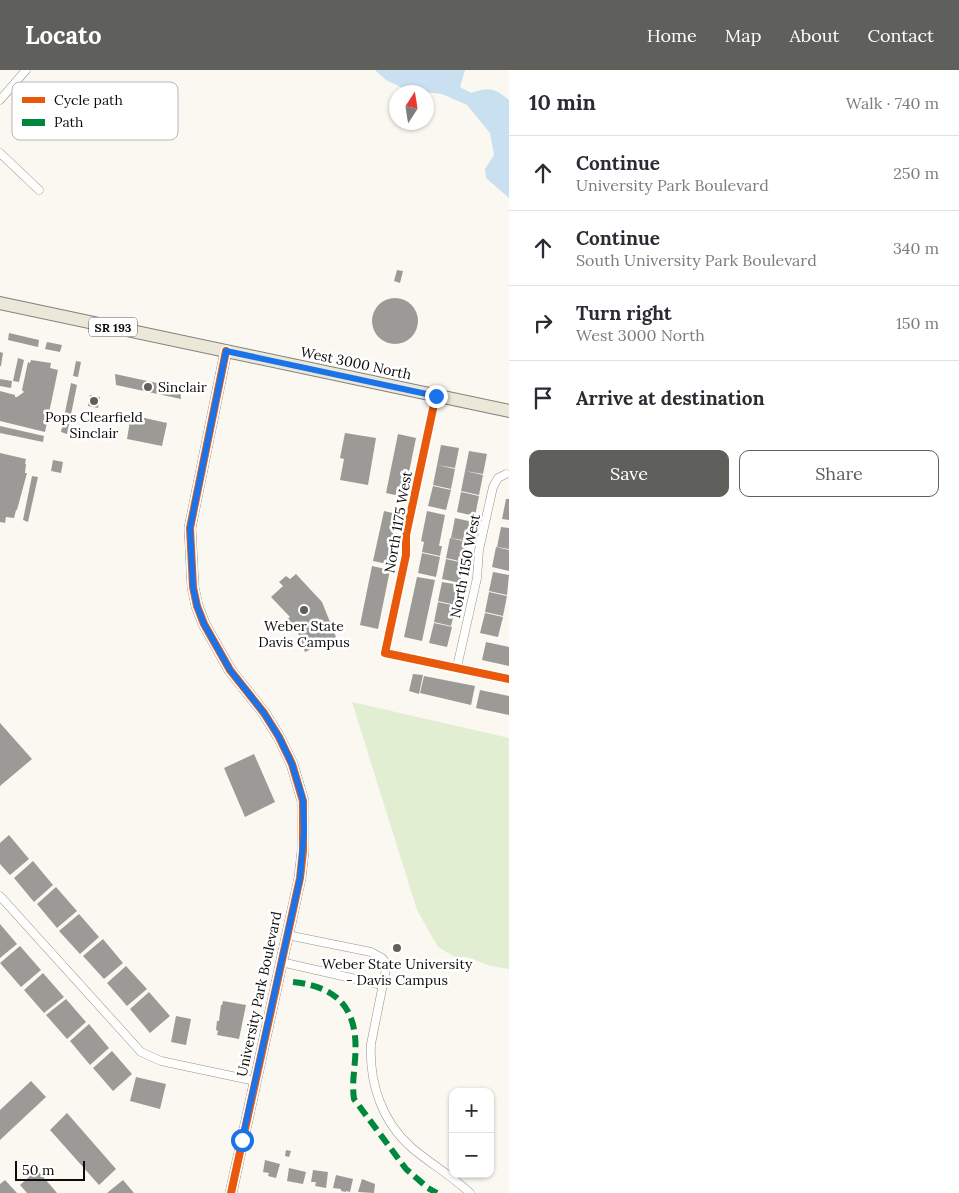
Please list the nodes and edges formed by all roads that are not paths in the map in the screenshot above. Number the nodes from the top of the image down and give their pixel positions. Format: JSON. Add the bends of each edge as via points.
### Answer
{"nodes":[{"id":1,"x":26,"y":70,"type":"edge"},
{"id":2,"x":14,"y":82,"type":"edge"},
{"id":3,"x":12,"y":85,"type":"edge"},
{"id":4,"x":1,"y":96,"type":"edge"},
{"id":5,"x":0,"y":153,"type":"edge"},
{"id":6,"x":39,"y":190,"type":"dead end"},
{"id":7,"x":0,"y":303,"type":"edge"},
{"id":8,"x":226,"y":351,"type":"junction"},
{"id":9,"x":436,"y":396,"type":"junction"},
{"id":10,"x":509,"y":410,"type":"edge"},
{"id":11,"x":506,"y":474,"type":"dead end"},
{"id":12,"x":457,"y":667,"type":"junction"},
{"id":13,"x":509,"y":679,"type":"edge"},
{"id":14,"x":0,"y":896,"type":"edge"},
{"id":15,"x":287,"y":935,"type":"junction"},
{"id":16,"x":281,"y":962,"type":"junction"},
{"id":17,"x":382,"y":985,"type":"junction"},
{"id":18,"x":255,"y":1081,"type":"junction"},
{"id":19,"x":233,"y":1193,"type":"edge"},
{"id":20,"x":470,"y":1193,"type":"edge"}],
"edges":[{"from":1,"to":2,"type":"street"},
{"from":3,"to":4,"type":"street"},
{"from":5,"to":6,"type":"street"},
{"from":7,"to":8,"type":"main road","number":"SR 193"},
{"from":8,"to":9,"type":"main road","name":"West 3000 North","number":"SR 193"},
{"from":8,"to":15,"type":"street","name":"University Park Boulevard","via":[[190,528],[193,587],[204,624],[230,670],[279,737],[292,764],[303,800],[300,878]]},
{"from":9,"to":10,"type":"main road","name":"West 3000 North","number":"SR 193"},
{"from":9,"to":12,"type":"street","name":"North 1175 West","via":[[384,653]]},
{"from":11,"to":12,"type":"street","name":"North 1150 West","via":[[498,478],[493,487]]},
{"from":12,"to":13,"type":"street"},
{"from":14,"to":18,"type":"street","via":[[141,1052],[161,1061]]},
{"from":15,"to":16,"type":"street","name":"University Park Boulevard"},
{"from":15,"to":17,"type":"street","via":[[371,952],[387,964]]},
{"from":16,"to":17,"type":"street"},
{"from":16,"to":18,"type":"street","name":"University Park Boulevard"},
{"from":17,"to":20,"type":"street","via":[[371,1044],[374,1082],[380,1104],[391,1124],[412,1148]]},
{"from":18,"to":19,"type":"street","name":"University Park Boulevard"}]}
